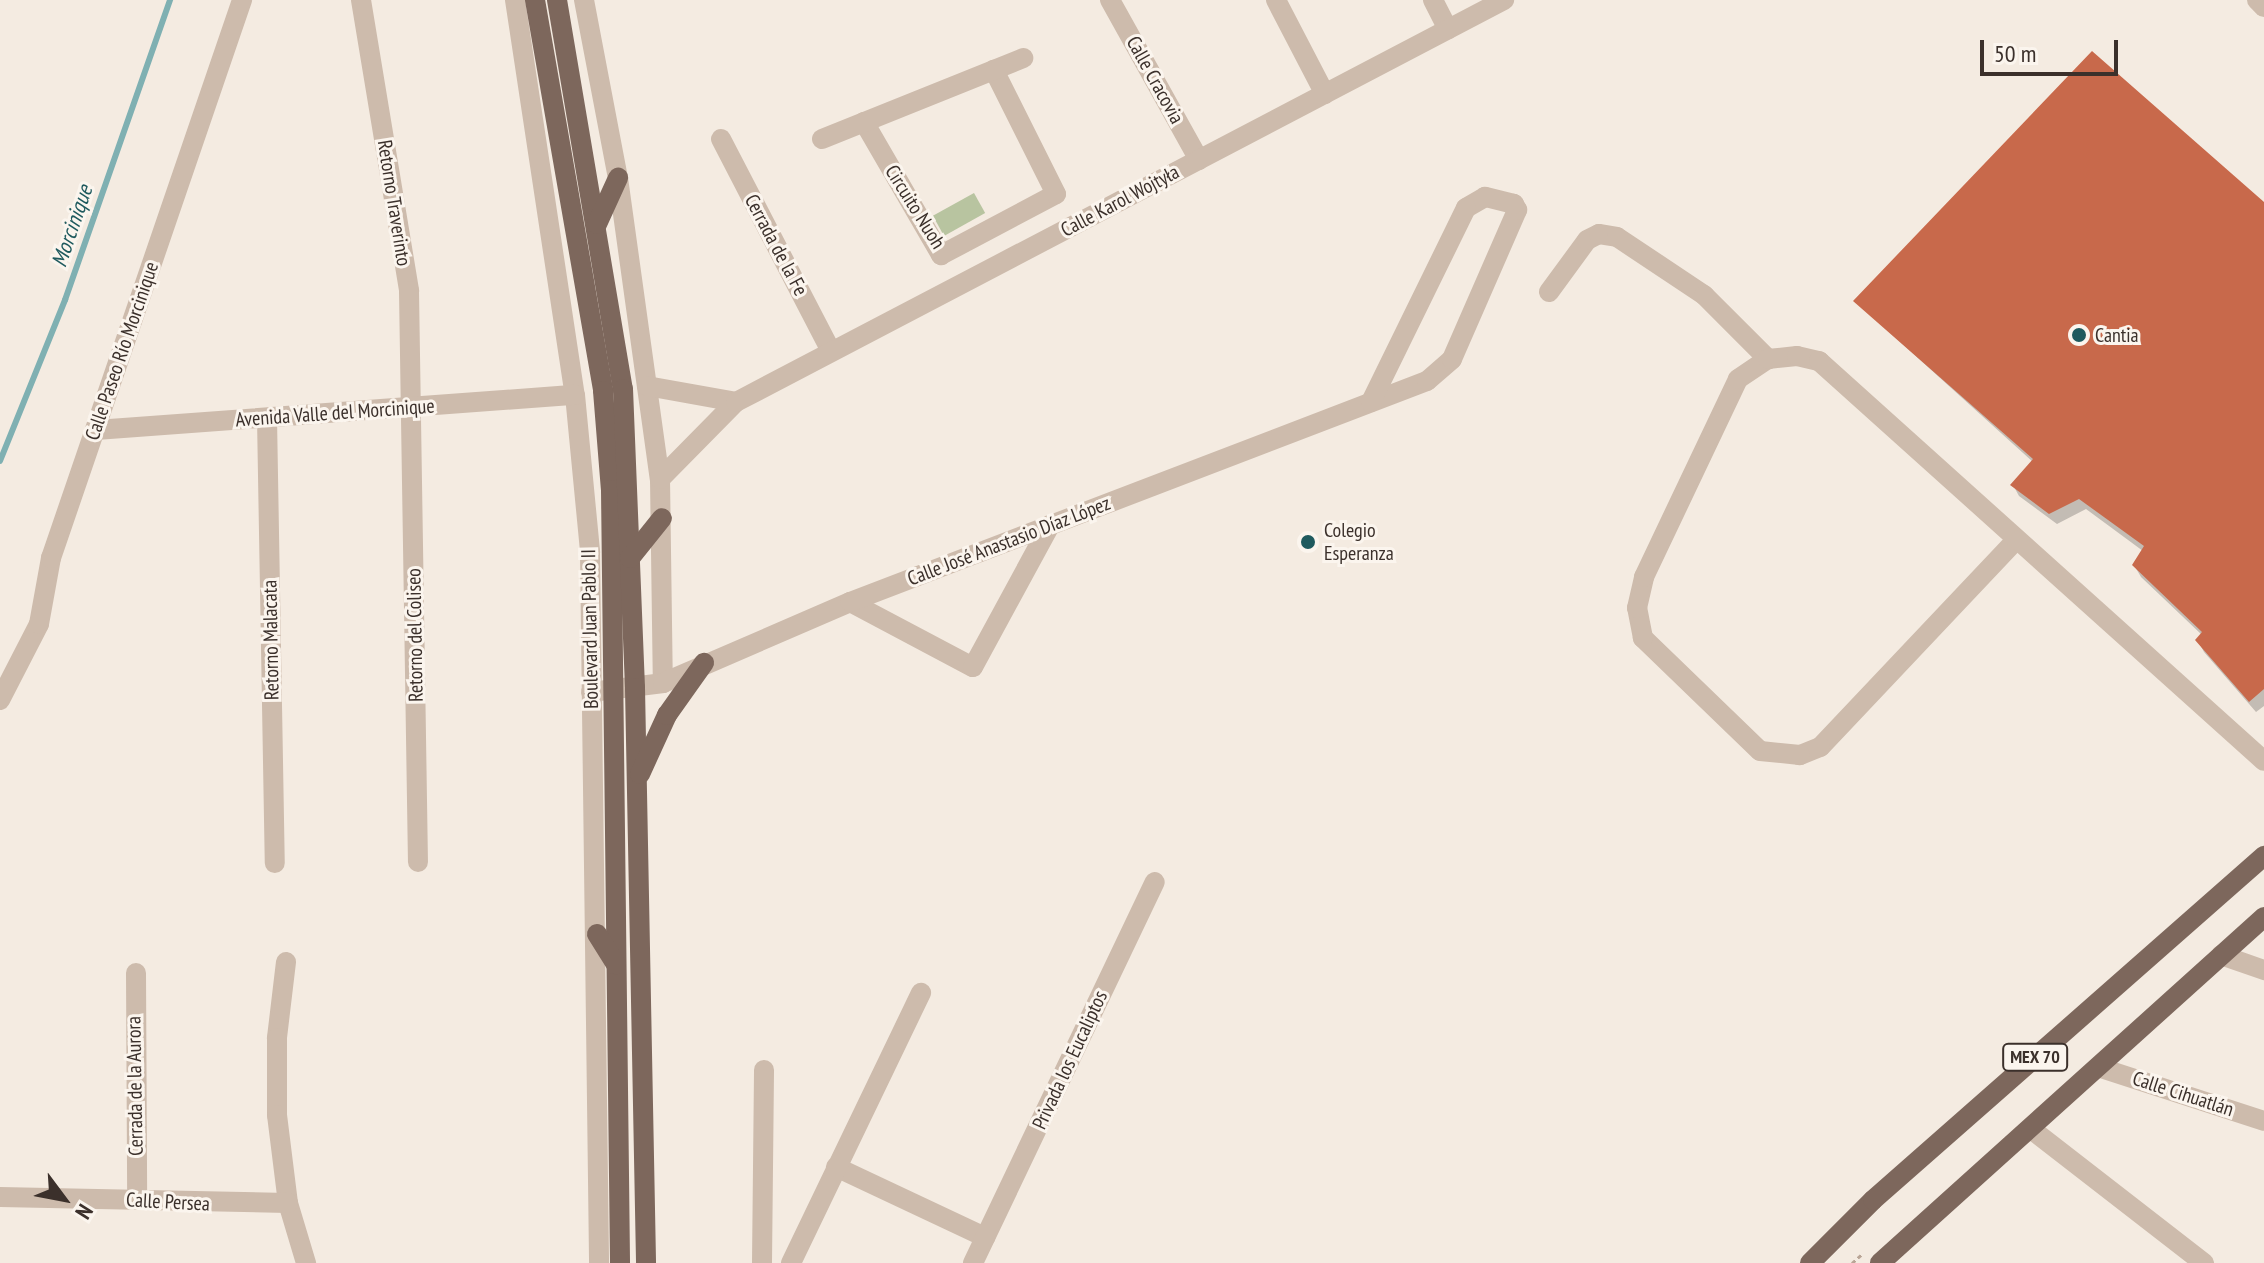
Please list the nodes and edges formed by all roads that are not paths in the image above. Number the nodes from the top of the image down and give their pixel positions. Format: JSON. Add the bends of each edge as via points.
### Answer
{"nodes":[{"id":1,"x":242,"y":0,"type":"edge"},
{"id":2,"x":361,"y":0,"type":"edge"},
{"id":3,"x":515,"y":0,"type":"edge"},
{"id":4,"x":535,"y":0,"type":"edge"},
{"id":5,"x":557,"y":0,"type":"edge"},
{"id":6,"x":584,"y":0,"type":"edge"},
{"id":7,"x":1110,"y":0,"type":"edge"},
{"id":8,"x":1276,"y":0,"type":"edge"},
{"id":9,"x":1433,"y":0,"type":"edge"},
{"id":10,"x":1504,"y":0,"type":"edge"},
{"id":11,"x":2257,"y":0,"type":"edge"},
{"id":12,"x":2264,"y":7,"type":"edge"},
{"id":13,"x":1448,"y":29,"type":"junction"},
{"id":14,"x":1023,"y":58,"type":"dead end"},
{"id":15,"x":994,"y":70,"type":"junction"},
{"id":16,"x":1325,"y":94,"type":"junction"},
{"id":17,"x":864,"y":122,"type":"junction"},
{"id":18,"x":721,"y":139,"type":"dead end"},
{"id":19,"x":822,"y":139,"type":"dead end"},
{"id":20,"x":1199,"y":160,"type":"junction"},
{"id":21,"x":618,"y":178,"type":"junction"},
{"id":22,"x":1013,"y":217,"type":"junction"},
{"id":23,"x":597,"y":224,"type":"junction"},
{"id":24,"x":983,"y":233,"type":"junction"},
{"id":25,"x":1030,"y":248,"type":"junction"},
{"id":26,"x":999,"y":264,"type":"junction"},
{"id":27,"x":1549,"y":292,"type":"dead end"},
{"id":28,"x":831,"y":351,"type":"junction"},
{"id":29,"x":1768,"y":359,"type":"junction"},
{"id":30,"x":647,"y":386,"type":"junction"},
{"id":31,"x":575,"y":395,"type":"junction"},
{"id":32,"x":736,"y":402,"type":"junction"},
{"id":33,"x":1371,"y":402,"type":"junction"},
{"id":34,"x":411,"y":407,"type":"junction"},
{"id":35,"x":267,"y":418,"type":"junction"},
{"id":36,"x":96,"y":430,"type":"junction"},
{"id":37,"x":660,"y":479,"type":"junction"},
{"id":38,"x":662,"y":518,"type":"junction"},
{"id":39,"x":1050,"y":525,"type":"junction"},
{"id":40,"x":2016,"y":540,"type":"junction"},
{"id":41,"x":630,"y":558,"type":"junction"},
{"id":42,"x":850,"y":602,"type":"junction"},
{"id":43,"x":704,"y":663,"type":"junction"},
{"id":44,"x":663,"y":683,"type":"junction"},
{"id":45,"x":626,"y":689,"type":"junction"},
{"id":46,"x":591,"y":692,"type":"junction"},
{"id":47,"x":0,"y":700,"type":"edge"},
{"id":48,"x":2264,"y":761,"type":"edge"},
{"id":49,"x":637,"y":781,"type":"junction"},
{"id":50,"x":2264,"y":856,"type":"edge"},
{"id":51,"x":418,"y":862,"type":"dead end"},
{"id":52,"x":275,"y":863,"type":"dead end"},
{"id":53,"x":1155,"y":882,"type":"dead end"},
{"id":54,"x":2264,"y":917,"type":"edge"},
{"id":55,"x":597,"y":934,"type":"junction"},
{"id":56,"x":2221,"y":955,"type":"junction"},
{"id":57,"x":286,"y":962,"type":"dead end"},
{"id":58,"x":618,"y":968,"type":"junction"},
{"id":59,"x":2264,"y":970,"type":"edge"},
{"id":60,"x":136,"y":973,"type":"dead end"},
{"id":61,"x":921,"y":993,"type":"dead end"},
{"id":62,"x":2101,"y":1068,"type":"junction"},
{"id":63,"x":764,"y":1070,"type":"dead end"},
{"id":64,"x":2264,"y":1121,"type":"edge"},
{"id":65,"x":2031,"y":1129,"type":"junction"},
{"id":66,"x":836,"y":1167,"type":"junction"},
{"id":67,"x":0,"y":1197,"type":"edge"},
{"id":68,"x":137,"y":1200,"type":"junction"},
{"id":69,"x":288,"y":1203,"type":"junction"},
{"id":70,"x":985,"y":1237,"type":"junction"},
{"id":71,"x":306,"y":1263,"type":"edge"},
{"id":72,"x":599,"y":1263,"type":"edge"},
{"id":73,"x":620,"y":1263,"type":"edge"},
{"id":74,"x":646,"y":1263,"type":"edge"},
{"id":75,"x":762,"y":1263,"type":"edge"},
{"id":76,"x":791,"y":1263,"type":"edge"},
{"id":77,"x":973,"y":1263,"type":"edge"},
{"id":78,"x":1810,"y":1263,"type":"edge"},
{"id":79,"x":1880,"y":1263,"type":"edge"},
{"id":80,"x":2204,"y":1263,"type":"edge"}],
"edges":[{"from":1,"to":36,"type":"street","name":"Calle Paseo Río Morcinique"},
{"from":2,"to":34,"type":"street","name":"Retorno Traverinto","via":[[409,291]]},
{"from":3,"to":31,"type":"street","name":"Boulevard Juan Pablo II"},
{"from":4,"to":45,"type":"main road","name":"Boulevard Juan Pablo II","via":[[603,391]]},
{"from":5,"to":23,"type":"main road","name":"Boulevard Juan Pablo II"},
{"from":6,"to":21,"type":"street"},
{"from":7,"to":20,"type":"street","name":"Calle Cracovia"},
{"from":8,"to":16,"type":"street"},
{"from":9,"to":13,"type":"street"},
{"from":10,"to":13,"type":"street","name":"Calle Karol Wojtyła"},
{"from":11,"to":12,"type":"street"},
{"from":13,"to":16,"type":"street","name":"Calle Karol Wojtyła"},
{"from":14,"to":15,"type":"street"},
{"from":15,"to":17,"type":"street"},
{"from":15,"to":22,"type":"street","name":"Circuito Nuoh","via":[[1056,194]]},
{"from":16,"to":20,"type":"street","name":"Calle Karol Wojtyła"},
{"from":17,"to":19,"type":"street"},
{"from":17,"to":24,"type":"street","name":"Circuito Nuoh","via":[[941,255]]},
{"from":18,"to":28,"type":"street","name":"Cerrada de la Fe"},
{"from":20,"to":25,"type":"street","name":"Calle Karol Wojtyła"},
{"from":21,"to":23,"type":"main road"},
{"from":21,"to":30,"type":"street"},
{"from":22,"to":24,"type":"street","name":"Circuito Nuoh"},
{"from":22,"to":25,"type":"street"},
{"from":23,"to":41,"type":"main road","name":"Boulevard Juan Pablo II","via":[[623,389]]},
{"from":24,"to":26,"type":"street"},
{"from":25,"to":26,"type":"street","name":"Calle Karol Wojtyła"},
{"from":26,"to":28,"type":"street","name":"Calle Karol Wojtyła"},
{"from":27,"to":29,"type":"street","via":[[1587,240],[1599,234],[1617,237],[1704,295]]},
{"from":28,"to":32,"type":"street","name":"Calle Karol Wojtyła"},
{"from":29,"to":40,"type":"street","via":[[1797,356],[1819,361]]},
{"from":29,"to":40,"type":"street","via":[[1738,379],[1644,577],[1637,608],[1643,638],[1760,751],[1781,757],[1820,747]]},
{"from":30,"to":32,"type":"street"},
{"from":30,"to":37,"type":"street"},
{"from":31,"to":34,"type":"street","name":"Avenida Valle del Morcinique"},
{"from":31,"to":46,"type":"street","name":"Boulevard Juan Pablo II","via":[[590,552]]},
{"from":32,"to":37,"type":"street","name":"Calle Karol Wojtyła"},
{"from":33,"to":33,"type":"street","name":"Calle José Anastasio Díaz López","via":[[1427,381],[1452,359],[1517,210],[1514,204],[1485,197],[1466,208]]},
{"from":33,"to":39,"type":"street","name":"Calle José Anastasio Díaz López"},
{"from":34,"to":35,"type":"street","name":"Avenida Valle del Morcinique"},
{"from":34,"to":51,"type":"street","name":"Retorno del Coliseo"},
{"from":35,"to":36,"type":"street","name":"Avenida Valle del Morcinique"},
{"from":35,"to":52,"type":"street","name":"Retorno Malacata"},
{"from":36,"to":47,"type":"street","name":"Calle Paseo Río Morcinique","via":[[51,558],[39,624]]},
{"from":37,"to":38,"type":"street"},
{"from":38,"to":41,"type":"main road"},
{"from":38,"to":44,"type":"street"},
{"from":39,"to":42,"type":"street","name":"Calle José Anastasio Díaz López"},
{"from":39,"to":42,"type":"street","via":[[973,667]]},
{"from":40,"to":48,"type":"street"},
{"from":41,"to":45,"type":"main road","name":"Boulevard Juan Pablo II"},
{"from":42,"to":43,"type":"street","name":"Calle José Anastasio Díaz López"},
{"from":43,"to":44,"type":"street","name":"Calle José Anastasio Díaz López"},
{"from":43,"to":49,"type":"main road","via":[[667,715]]},
{"from":44,"to":45,"type":"street","name":"Calle José Anastasio Díaz López"},
{"from":45,"to":46,"type":"street","name":"Calle José Anastasio Díaz López"},
{"from":45,"to":49,"type":"main road","name":"Boulevard Juan Pablo II"},
{"from":45,"to":58,"type":"main road","name":"Boulevard Juan Pablo II"},
{"from":46,"to":55,"type":"street","name":"Boulevard Juan Pablo II"},
{"from":49,"to":74,"type":"main road","name":"Boulevard Juan Pablo II"},
{"from":50,"to":78,"type":"main road","number":"MEX 70","via":[[1873,1200]]},
{"from":53,"to":70,"type":"street","name":"Privada los Eucaliptos"},
{"from":54,"to":56,"type":"main road","number":"MEX 70"},
{"from":55,"to":58,"type":"main road"},
{"from":55,"to":72,"type":"street","name":"Boulevard Juan Pablo II"},
{"from":56,"to":59,"type":"street"},
{"from":56,"to":62,"type":"main road","number":"MEX 70"},
{"from":57,"to":69,"type":"street","via":[[277,1038],[277,1115]]},
{"from":58,"to":73,"type":"main road","name":"Boulevard Juan Pablo II"},
{"from":60,"to":68,"type":"street","name":"Cerrada de la Aurora"},
{"from":61,"to":66,"type":"street"},
{"from":62,"to":64,"type":"street","name":"Calle Cihuatlán"},
{"from":62,"to":65,"type":"main road","number":"MEX 70"},
{"from":63,"to":75,"type":"street"},
{"from":65,"to":79,"type":"main road","number":"MEX 70"},
{"from":65,"to":80,"type":"street"},
{"from":66,"to":70,"type":"street"},
{"from":66,"to":76,"type":"street"},
{"from":67,"to":68,"type":"street","name":"Calle Persea"},
{"from":68,"to":69,"type":"street","name":"Calle Persea"},
{"from":69,"to":71,"type":"street"},
{"from":70,"to":77,"type":"street","name":"Privada los Eucaliptos"}]}
